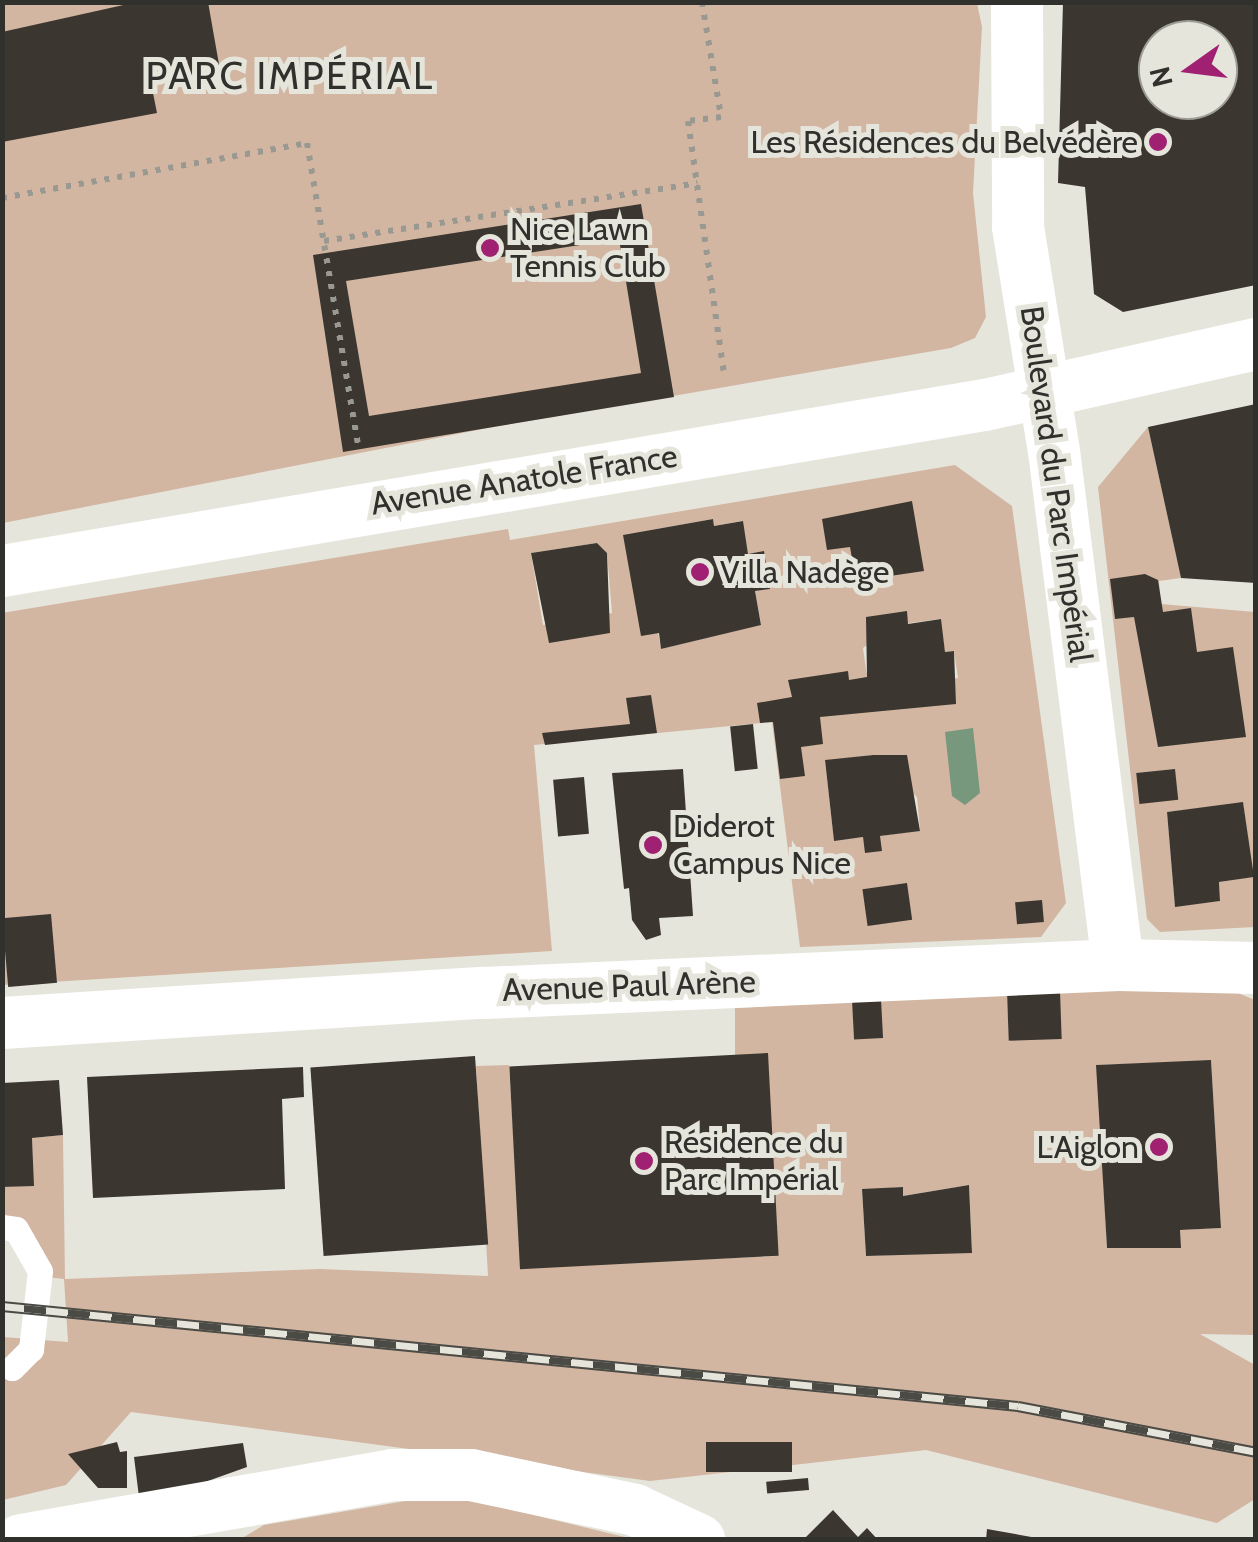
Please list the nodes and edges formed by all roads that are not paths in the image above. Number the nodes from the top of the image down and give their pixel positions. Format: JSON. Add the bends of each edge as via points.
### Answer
{"nodes":[{"id":1,"x":1017,"y":2,"type":"edge"},
{"id":2,"x":1256,"y":344,"type":"edge"},
{"id":3,"x":1046,"y":392,"type":"junction"},
{"id":4,"x":2,"y":571,"type":"edge"},
{"id":5,"x":1118,"y":965,"type":"junction"},
{"id":6,"x":1256,"y":968,"type":"edge"},
{"id":7,"x":2,"y":1023,"type":"edge"},
{"id":8,"x":2,"y":1226,"type":"edge"},
{"id":9,"x":12,"y":1368,"type":"dead end"},
{"id":10,"x":174,"y":1527,"type":"edge"},
{"id":11,"x":21,"y":1540,"type":"edge"},
{"id":12,"x":699,"y":1540,"type":"edge"}],
"edges":[{"from":1,"to":3,"type":"street","name":"Boulevard du Parc Impérial","via":[[1018,228]]},
{"from":2,"to":3,"type":"street","name":"Avenue Anatole France"},
{"from":3,"to":4,"type":"street","name":"Avenue Anatole France"},
{"from":3,"to":5,"type":"street","name":"Boulevard du Parc Impérial"},
{"from":5,"to":6,"type":"street","name":"Avenue Paul Arène"},
{"from":5,"to":7,"type":"street","name":"Avenue Paul Arène"},
{"from":8,"to":9,"type":"lane","via":[[16,1229],[40,1271],[30,1349]]},
{"from":10,"to":11,"type":"street"},
{"from":10,"to":12,"type":"street","via":[[392,1475],[471,1475],[634,1510]]}]}
